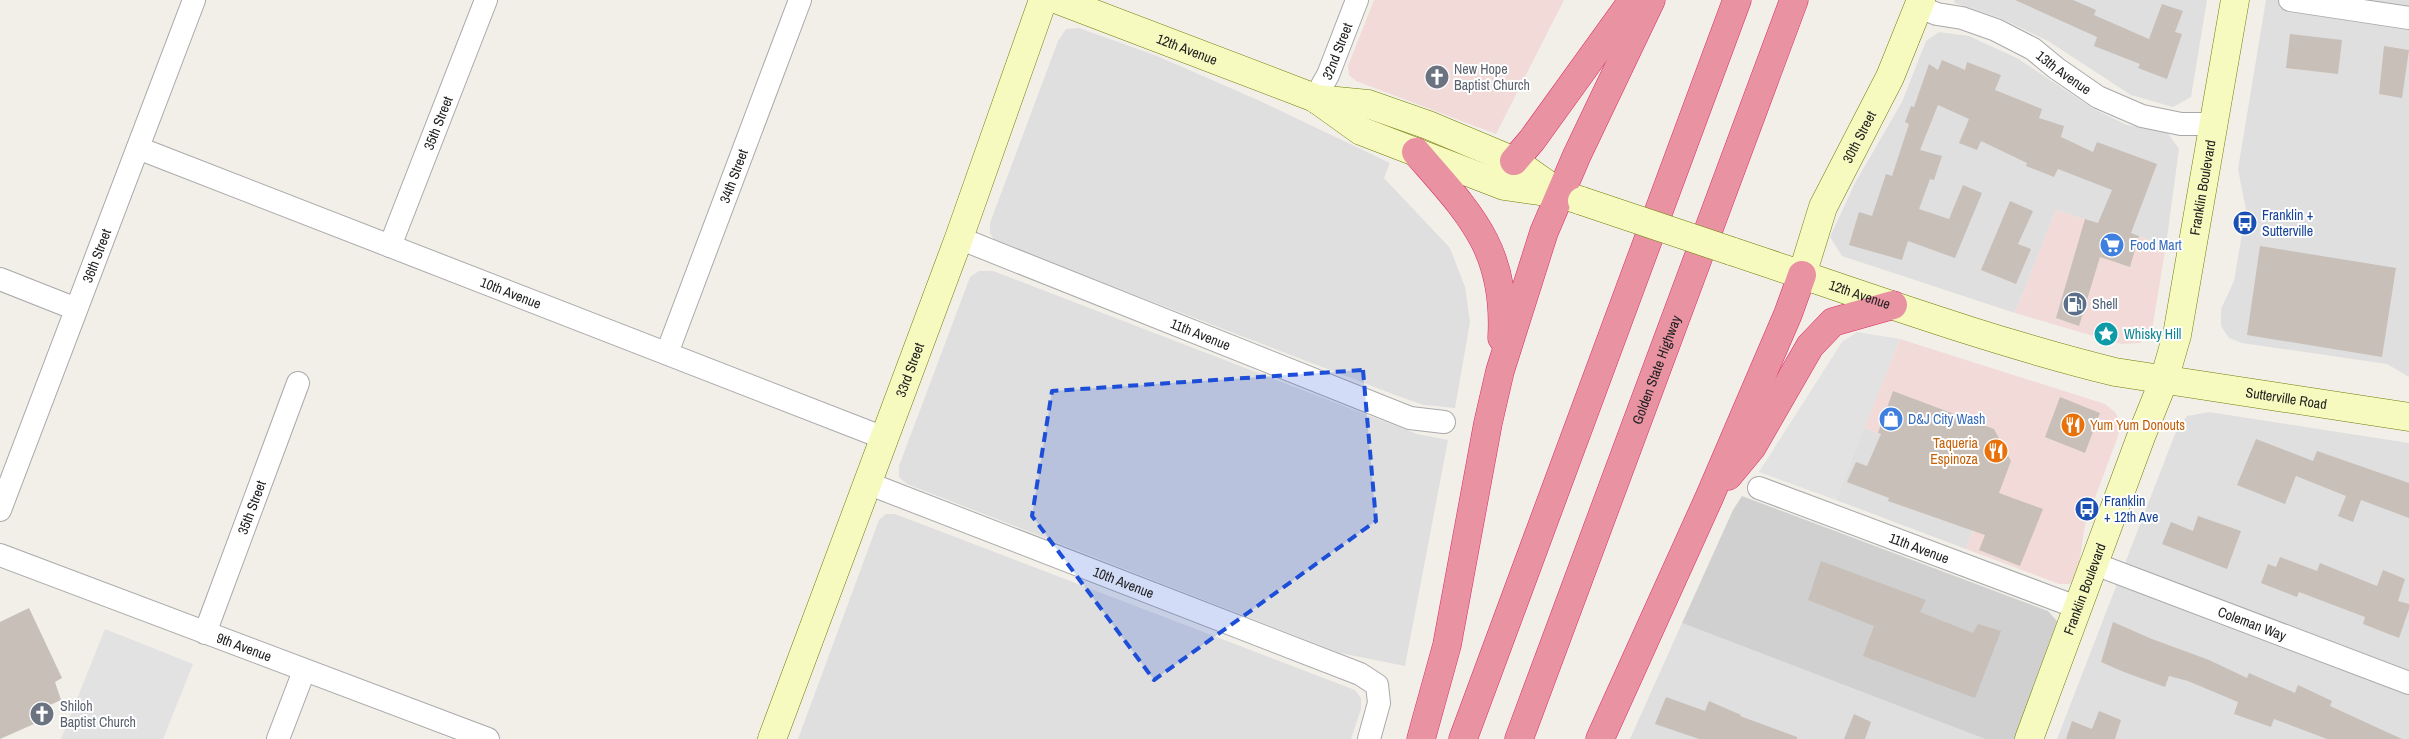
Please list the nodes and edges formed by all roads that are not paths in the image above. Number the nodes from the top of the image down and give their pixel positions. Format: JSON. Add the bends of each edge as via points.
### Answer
{"nodes":[{"id":1,"x":194,"y":0,"type":"edge"},
{"id":2,"x":486,"y":0,"type":"edge"},
{"id":3,"x":800,"y":0,"type":"edge"},
{"id":4,"x":1043,"y":0,"type":"edge"},
{"id":5,"x":1058,"y":0,"type":"edge"},
{"id":6,"x":1357,"y":0,"type":"edge"},
{"id":7,"x":1633,"y":0,"type":"edge"},
{"id":8,"x":1651,"y":0,"type":"edge"},
{"id":9,"x":1737,"y":0,"type":"edge"},
{"id":10,"x":1794,"y":0,"type":"edge"},
{"id":11,"x":2235,"y":0,"type":"edge"},
{"id":12,"x":2290,"y":0,"type":"edge"},
{"id":13,"x":1920,"y":4,"type":"edge"},
{"id":14,"x":2409,"y":18,"type":"edge"},
{"id":15,"x":1315,"y":98,"type":"junction"},
{"id":16,"x":2214,"y":124,"type":"junction"},
{"id":17,"x":138,"y":148,"type":"junction"},
{"id":18,"x":1416,"y":152,"type":"junction"},
{"id":19,"x":1514,"y":161,"type":"junction"},
{"id":20,"x":1571,"y":197,"type":"junction"},
{"id":21,"x":959,"y":238,"type":"junction"},
{"id":22,"x":390,"y":246,"type":"junction"},
{"id":23,"x":1802,"y":275,"type":"junction"},
{"id":24,"x":0,"y":279,"type":"edge"},
{"id":25,"x":1893,"y":306,"type":"junction"},
{"id":26,"x":76,"y":309,"type":"junction"},
{"id":27,"x":667,"y":353,"type":"junction"},
{"id":28,"x":1500,"y":371,"type":"junction"},
{"id":29,"x":2164,"y":380,"type":"junction"},
{"id":30,"x":298,"y":383,"type":"dead end"},
{"id":31,"x":2409,"y":417,"type":"edge"},
{"id":32,"x":1444,"y":422,"type":"dead end"},
{"id":33,"x":884,"y":438,"type":"junction"},
{"id":34,"x":868,"y":483,"type":"junction"},
{"id":35,"x":1759,"y":488,"type":"dead end"},
{"id":36,"x":1709,"y":498,"type":"junction"},
{"id":37,"x":0,"y":510,"type":"edge"},
{"id":38,"x":0,"y":555,"type":"edge"},
{"id":39,"x":2095,"y":564,"type":"junction"},
{"id":40,"x":2079,"y":608,"type":"junction"},
{"id":41,"x":205,"y":633,"type":"junction"},
{"id":42,"x":304,"y":671,"type":"junction"},
{"id":43,"x":2409,"y":683,"type":"edge"},
{"id":44,"x":278,"y":739,"type":"edge"},
{"id":45,"x":488,"y":739,"type":"edge"},
{"id":46,"x":772,"y":739,"type":"edge"},
{"id":47,"x":1369,"y":739,"type":"edge"},
{"id":48,"x":1421,"y":739,"type":"edge"},
{"id":49,"x":1463,"y":739,"type":"edge"},
{"id":50,"x":1519,"y":739,"type":"edge"},
{"id":51,"x":1600,"y":739,"type":"edge"},
{"id":52,"x":2029,"y":739,"type":"edge"}],
"edges":[{"from":1,"to":17,"type":"street","name":"36th Street"},
{"from":2,"to":22,"type":"street","name":"35th Street"},
{"from":3,"to":27,"type":"street","name":"34th Street"},
{"from":4,"to":21,"type":"main road","name":"33rd Street"},
{"from":5,"to":15,"type":"main road","name":"12th Avenue"},
{"from":6,"to":15,"type":"street","name":"32nd Street","via":[[1328,75]]},
{"from":7,"to":19,"type":"highway"},
{"from":8,"to":20,"type":"highway","via":[[1577,154]]},
{"from":9,"to":49,"type":"highway"},
{"from":10,"to":50,"type":"highway","name":"Golden State Highway"},
{"from":11,"to":16,"type":"main road","name":"Franklin Boulevard"},
{"from":12,"to":14,"type":"street"},
{"from":13,"to":16,"type":"street","name":"13th Avenue","via":[[1937,14],[1962,18],[1996,30],[2034,49],[2098,97],[2142,116],[2181,124]]},
{"from":13,"to":23,"type":"main road","name":"30th Street","via":[[1890,77],[1823,207]]},
{"from":15,"to":18,"type":"main road","name":"12th Avenue","via":[[1361,132]]},
{"from":15,"to":19,"type":"main road","name":"12th Avenue","via":[[1368,104]]},
{"from":16,"to":29,"type":"main road","name":"Franklin Boulevard","via":[[2177,335]]},
{"from":17,"to":22,"type":"street","name":"10th Avenue"},
{"from":17,"to":26,"type":"street","name":"36th Street"},
{"from":18,"to":20,"type":"main road","name":"12th Avenue","via":[[1504,186]]},
{"from":18,"to":28,"type":"highway","via":[[1466,208],[1492,258],[1501,289]]},
{"from":19,"to":20,"type":"main road","name":"12th Avenue"},
{"from":20,"to":23,"type":"main road","name":"12th Avenue","bridge":true},
{"from":20,"to":28,"type":"highway","via":[[1544,232]]},
{"from":21,"to":32,"type":"street","name":"11th Avenue","via":[[1410,418]]},
{"from":21,"to":33,"type":"main road","name":"33rd Street"},
{"from":22,"to":27,"type":"street","name":"10th Avenue"},
{"from":23,"to":25,"type":"main road","name":"12th Avenue"},
{"from":23,"to":36,"type":"highway"},
{"from":24,"to":26,"type":"street"},
{"from":25,"to":29,"type":"main road","name":"12th Avenue","via":[[2070,361]]},
{"from":25,"to":36,"type":"highway","via":[[1833,322],[1810,346],[1752,447]]},
{"from":26,"to":37,"type":"street","name":"36th Street"},
{"from":27,"to":33,"type":"street","name":"10th Avenue"},
{"from":28,"to":48,"type":"highway","via":[[1446,645]]},
{"from":29,"to":31,"type":"main road","name":"Sutterville Road"},
{"from":29,"to":39,"type":"main road","name":"Franklin Boulevard"},
{"from":30,"to":41,"type":"street","name":"35th Street"},
{"from":33,"to":34,"type":"main road","name":"33rd Street"},
{"from":34,"to":46,"type":"main road","name":"33rd Street"},
{"from":34,"to":47,"type":"street","name":"10th Avenue","via":[[1360,674],[1377,685],[1378,703]]},
{"from":35,"to":40,"type":"street","name":"11th Avenue"},
{"from":36,"to":51,"type":"highway"},
{"from":38,"to":41,"type":"street","name":"9th Avenue"},
{"from":39,"to":40,"type":"main road","name":"Franklin Boulevard"},
{"from":39,"to":43,"type":"street","name":"Coleman Way"},
{"from":40,"to":52,"type":"main road","name":"Franklin Boulevard"},
{"from":41,"to":42,"type":"street","name":"9th Avenue"},
{"from":42,"to":44,"type":"street"},
{"from":42,"to":45,"type":"street","name":"9th Avenue"}]}
